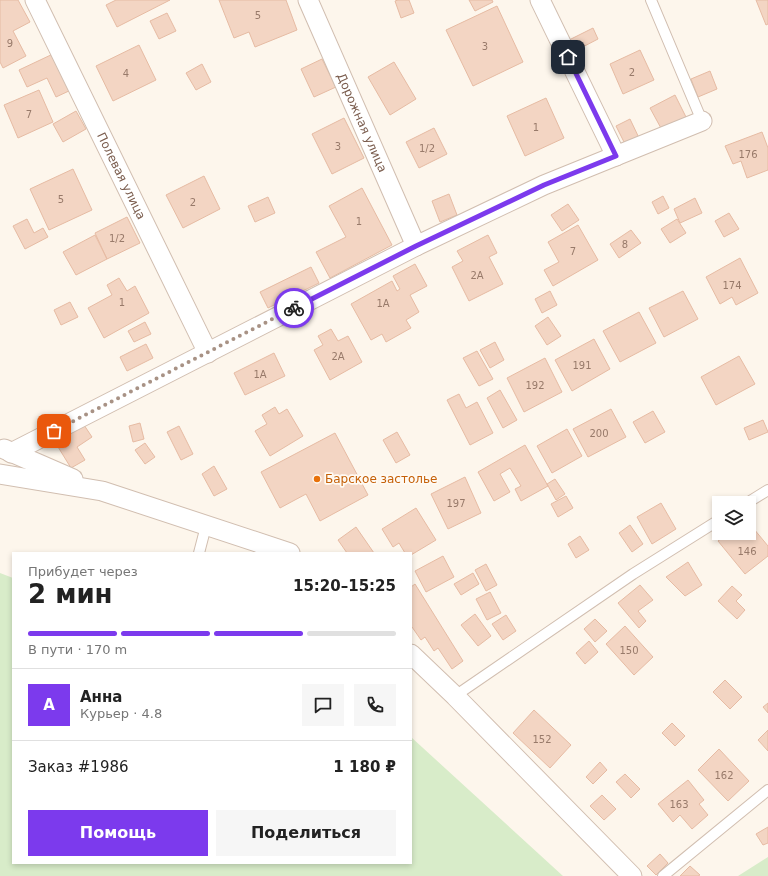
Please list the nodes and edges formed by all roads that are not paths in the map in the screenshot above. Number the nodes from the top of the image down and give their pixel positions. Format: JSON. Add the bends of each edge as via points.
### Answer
{"nodes":[{"id":1,"x":35,"y":0,"type":"edge"},
{"id":2,"x":308,"y":0,"type":"edge"},
{"id":3,"x":540,"y":0,"type":"edge"},
{"id":4,"x":651,"y":0,"type":"edge"},
{"id":5,"x":702,"y":122,"type":"joint"},
{"id":6,"x":616,"y":156,"type":"junction"},
{"id":7,"x":416,"y":246,"type":"junction"},
{"id":8,"x":208,"y":353,"type":"junction"},
{"id":9,"x":6,"y":450,"type":"edge"},
{"id":10,"x":0,"y":474,"type":"edge"},
{"id":11,"x":768,"y":490,"type":"edge"},
{"id":12,"x":102,"y":491,"type":"junction"},
{"id":13,"x":756,"y":497,"type":"edge"},
{"id":14,"x":712,"y":524,"type":"edge"},
{"id":15,"x":206,"y":526,"type":"junction"},
{"id":16,"x":267,"y":549,"type":"edge"},
{"id":17,"x":199,"y":552,"type":"edge"},
{"id":18,"x":284,"y":552,"type":"edge"},
{"id":19,"x":412,"y":655,"type":"edge"},
{"id":20,"x":455,"y":696,"type":"junction"},
{"id":21,"x":768,"y":790,"type":"edge"},
{"id":22,"x":632,"y":876,"type":"edge"},
{"id":23,"x":663,"y":876,"type":"edge"}],
"edges":[{"from":1,"to":8,"type":"street","name":"Полевая улица"},
{"from":2,"to":7,"type":"street","name":"Дорожная улица"},
{"from":3,"to":6,"type":"street"},
{"from":4,"to":5,"type":"lane"},
{"from":5,"to":6,"type":"street"},
{"from":6,"to":7,"type":"street","via":[[544,185]]},
{"from":7,"to":8,"type":"street"},
{"from":8,"to":9,"type":"street"},
{"from":9,"to":12,"type":"street"},
{"from":10,"to":12,"type":"street"},
{"from":11,"to":13,"type":"lane"},
{"from":12,"to":15,"type":"street"},
{"from":14,"to":20,"type":"lane","via":[[633,574]]},
{"from":15,"to":16,"type":"street"},
{"from":15,"to":17,"type":"lane"},
{"from":16,"to":18,"type":"street"},
{"from":19,"to":20,"type":"street"},
{"from":20,"to":22,"type":"street"},
{"from":21,"to":23,"type":"lane"}]}
